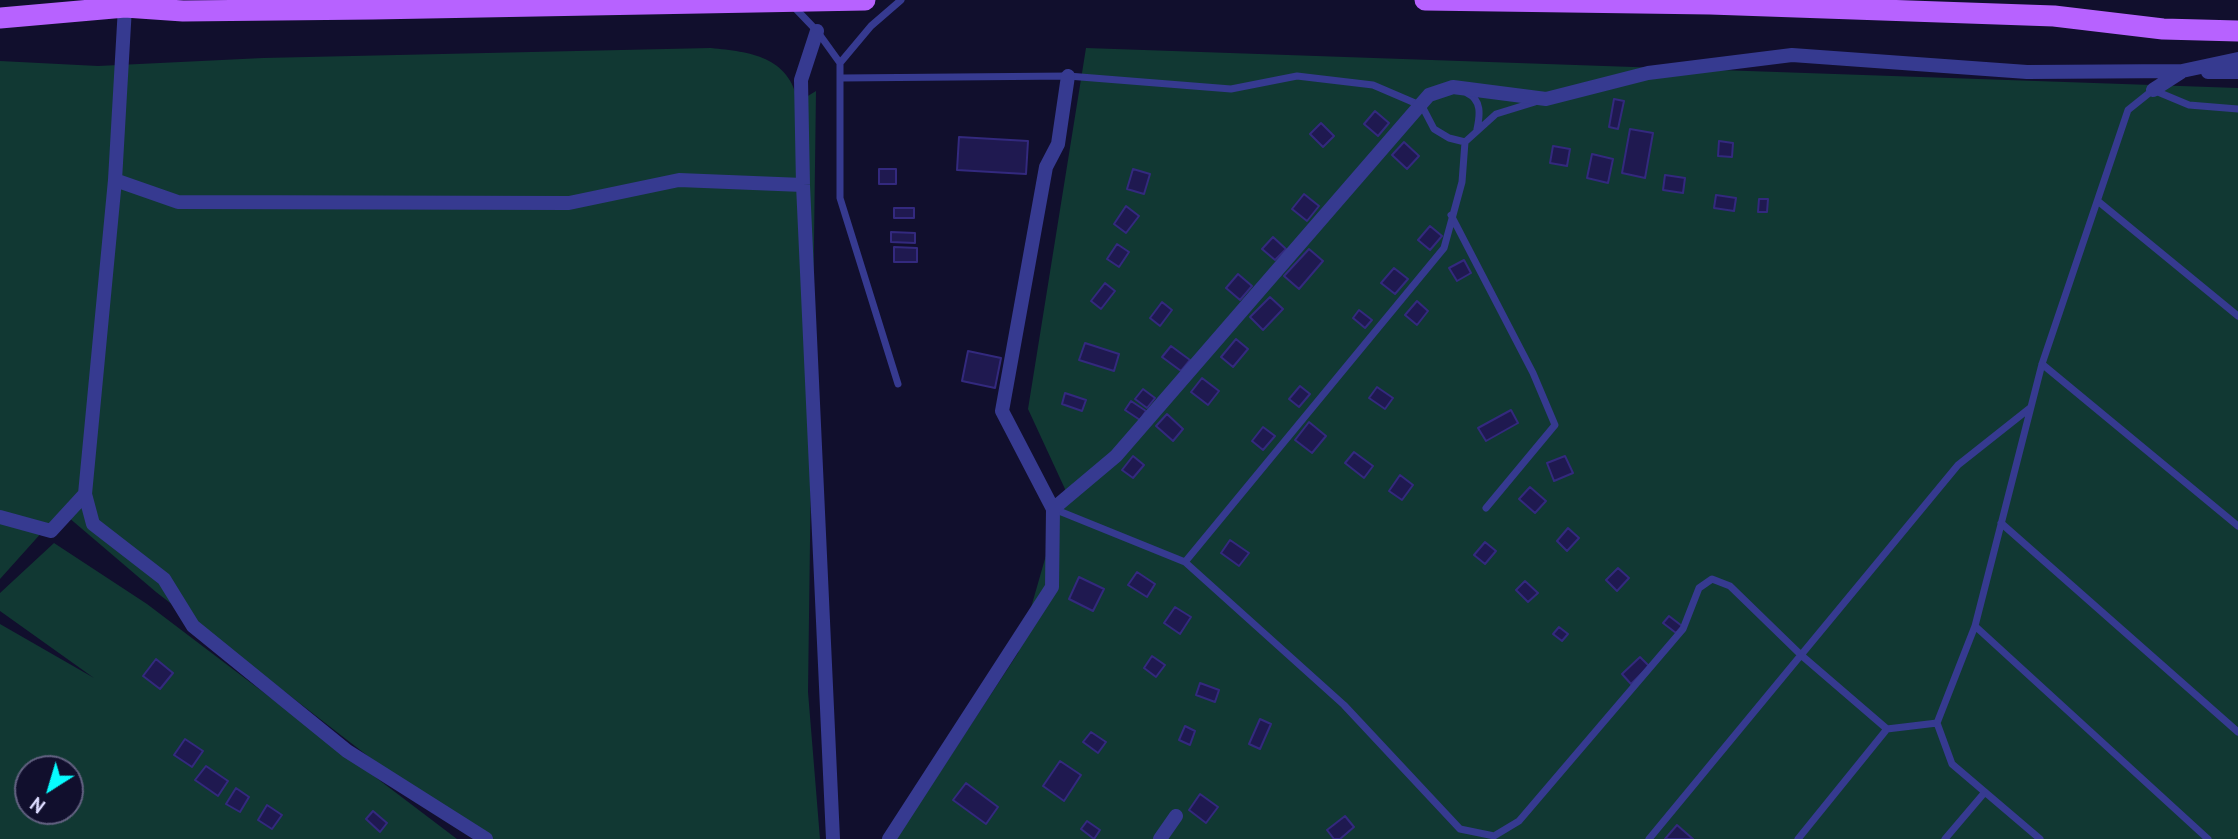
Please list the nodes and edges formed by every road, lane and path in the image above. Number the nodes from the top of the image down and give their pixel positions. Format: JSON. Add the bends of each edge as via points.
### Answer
{"nodes":[{"id":1,"x":865,"y":0,"type":"edge"},
{"id":2,"x":901,"y":0,"type":"edge"},
{"id":3,"x":1425,"y":0,"type":"edge"},
{"id":4,"x":789,"y":1,"type":"edge"},
{"id":5,"x":125,"y":7,"type":"junction"},
{"id":6,"x":0,"y":18,"type":"edge"},
{"id":7,"x":817,"y":31,"type":"junction"},
{"id":8,"x":2238,"y":31,"type":"edge"},
{"id":9,"x":2238,"y":59,"type":"edge"},
{"id":10,"x":840,"y":63,"type":"junction"},
{"id":11,"x":2182,"y":71,"type":"junction"},
{"id":12,"x":2238,"y":72,"type":"edge"},
{"id":13,"x":1068,"y":76,"type":"junction"},
{"id":14,"x":842,"y":78,"type":"junction"},
{"id":15,"x":1453,"y":87,"type":"junction"},
{"id":16,"x":2153,"y":90,"type":"junction"},
{"id":17,"x":1546,"y":99,"type":"junction"},
{"id":18,"x":1422,"y":106,"type":"junction"},
{"id":19,"x":2238,"y":109,"type":"edge"},
{"id":20,"x":1478,"y":129,"type":"junction"},
{"id":21,"x":1465,"y":142,"type":"junction"},
{"id":22,"x":115,"y":180,"type":"junction"},
{"id":23,"x":803,"y":186,"type":"junction"},
{"id":24,"x":2099,"y":202,"type":"junction"},
{"id":25,"x":1451,"y":215,"type":"junction"},
{"id":26,"x":2238,"y":316,"type":"edge"},
{"id":27,"x":2042,"y":363,"type":"junction"},
{"id":28,"x":898,"y":384,"type":"dead end"},
{"id":29,"x":2031,"y":408,"type":"junction"},
{"id":30,"x":85,"y":494,"type":"junction"},
{"id":31,"x":1486,"y":508,"type":"dead end"},
{"id":32,"x":1053,"y":509,"type":"junction"},
{"id":33,"x":0,"y":517,"type":"edge"},
{"id":34,"x":2001,"y":523,"type":"junction"},
{"id":35,"x":2238,"y":526,"type":"edge"},
{"id":36,"x":1185,"y":562,"type":"junction"},
{"id":37,"x":1975,"y":626,"type":"junction"},
{"id":38,"x":1801,"y":654,"type":"junction"},
{"id":39,"x":1937,"y":723,"type":"junction"},
{"id":40,"x":1886,"y":729,"type":"junction"},
{"id":41,"x":2238,"y":732,"type":"edge"},
{"id":42,"x":1985,"y":792,"type":"junction"},
{"id":43,"x":1176,"y":816,"type":"dead end"},
{"id":44,"x":486,"y":839,"type":"edge"},
{"id":45,"x":833,"y":839,"type":"edge"},
{"id":46,"x":889,"y":839,"type":"edge"},
{"id":47,"x":1160,"y":839,"type":"edge"},
{"id":48,"x":1649,"y":839,"type":"edge"},
{"id":49,"x":1798,"y":839,"type":"edge"},
{"id":50,"x":1945,"y":839,"type":"edge"},
{"id":51,"x":2040,"y":839,"type":"edge"},
{"id":52,"x":2208,"y":839,"type":"edge"}],
"edges":[{"from":1,"to":4,"type":"main road"},
{"from":2,"to":10,"type":"lane"},
{"from":3,"to":8,"type":"main road","via":[[2054,16],[2163,29]]},
{"from":4,"to":5,"type":"main road","via":[[359,9]]},
{"from":4,"to":7,"type":"lane"},
{"from":5,"to":6,"type":"main road"},
{"from":5,"to":22,"type":"street"},
{"from":7,"to":10,"type":"lane"},
{"from":7,"to":23,"type":"street","via":[[801,80]]},
{"from":9,"to":11,"type":"street"},
{"from":10,"to":14,"type":"lane"},
{"from":11,"to":12,"type":"street"},
{"from":11,"to":16,"type":"street"},
{"from":11,"to":17,"type":"street","via":[[2027,72],[1792,55],[1648,73]]},
{"from":13,"to":14,"type":"lane"},
{"from":13,"to":18,"type":"lane","via":[[1231,89],[1297,76],[1373,85]]},
{"from":13,"to":32,"type":"street","via":[[1058,144],[1046,167],[1002,411]]},
{"from":14,"to":28,"type":"lane","via":[[840,198]]},
{"from":15,"to":17,"type":"street"},
{"from":15,"to":18,"type":"street","via":[[1429,95]]},
{"from":15,"to":20,"type":"lane","via":[[1473,96],[1481,111]]},
{"from":16,"to":19,"type":"lane","via":[[2189,105]]},
{"from":16,"to":24,"type":"lane","via":[[2128,110]]},
{"from":17,"to":20,"type":"lane","via":[[1496,114]]},
{"from":18,"to":21,"type":"lane","via":[[1434,129]]},
{"from":18,"to":32,"type":"street","via":[[1116,456]]},
{"from":20,"to":21,"type":"lane"},
{"from":21,"to":25,"type":"lane","via":[[1462,182]]},
{"from":22,"to":23,"type":"street","via":[[178,202],[569,203],[679,180]]},
{"from":22,"to":30,"type":"street"},
{"from":23,"to":45,"type":"street"},
{"from":24,"to":26,"type":"lane"},
{"from":24,"to":27,"type":"lane"},
{"from":25,"to":31,"type":"lane","via":[[1555,425]]},
{"from":25,"to":36,"type":"lane","via":[[1444,248]]},
{"from":27,"to":29,"type":"lane"},
{"from":27,"to":35,"type":"lane"},
{"from":29,"to":34,"type":"lane"},
{"from":29,"to":38,"type":"lane","via":[[1958,465]]},
{"from":30,"to":33,"type":"street","via":[[51,531]]},
{"from":30,"to":44,"type":"street","via":[[93,524],[164,579],[193,626],[347,751]]},
{"from":32,"to":36,"type":"lane"},
{"from":32,"to":46,"type":"street","via":[[1052,587]]},
{"from":34,"to":37,"type":"lane"},
{"from":34,"to":41,"type":"lane"},
{"from":36,"to":38,"type":"lane","via":[[1344,705],[1460,829],[1494,836],[1519,821],[1683,629],[1699,588],[1712,579],[1730,586]]},
{"from":37,"to":39,"type":"lane"},
{"from":37,"to":52,"type":"lane"},
{"from":38,"to":40,"type":"lane"},
{"from":38,"to":48,"type":"lane"},
{"from":39,"to":40,"type":"lane"},
{"from":39,"to":42,"type":"lane","via":[[1952,764]]},
{"from":40,"to":49,"type":"lane"},
{"from":42,"to":50,"type":"lane"},
{"from":42,"to":51,"type":"lane"},
{"from":43,"to":47,"type":"street"}]}
